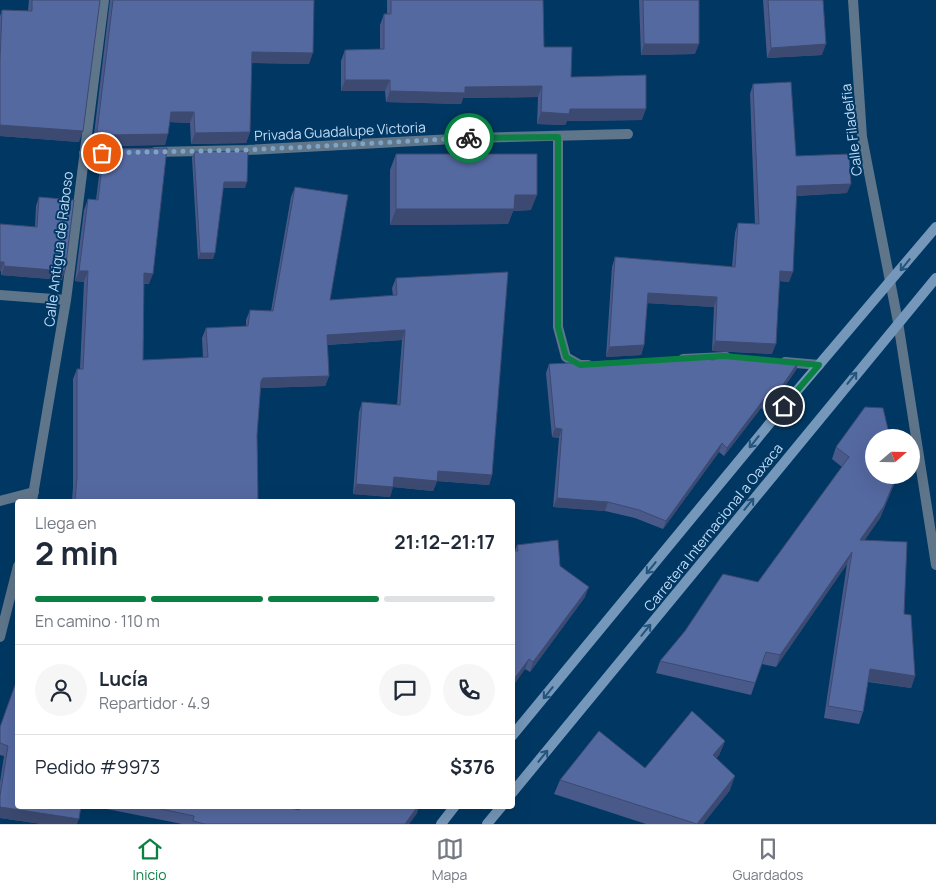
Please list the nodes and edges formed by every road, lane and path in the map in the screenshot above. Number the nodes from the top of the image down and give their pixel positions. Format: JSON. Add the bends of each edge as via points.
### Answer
{"nodes":[{"id":1,"x":104,"y":0,"type":"edge"},
{"id":2,"x":853,"y":0,"type":"edge"},
{"id":3,"x":628,"y":134,"type":"dead end"},
{"id":4,"x":558,"y":137,"type":"junction"},
{"id":5,"x":142,"y":152,"type":"edge"},
{"id":6,"x":84,"y":153,"type":"junction"},
{"id":7,"x":122,"y":153,"type":"edge"},
{"id":8,"x":936,"y":227,"type":"edge"},
{"id":9,"x":936,"y":278,"type":"edge"},
{"id":10,"x":889,"y":285,"type":"junction"},
{"id":11,"x":0,"y":295,"type":"edge"},
{"id":12,"x":66,"y":300,"type":"junction"},
{"id":13,"x":898,"y":322,"type":"junction"},
{"id":14,"x":733,"y":357,"type":"edge"},
{"id":15,"x":676,"y":359,"type":"edge"},
{"id":16,"x":771,"y":361,"type":"edge"},
{"id":17,"x":599,"y":364,"type":"edge"},
{"id":18,"x":819,"y":365,"type":"junction"},
{"id":19,"x":33,"y":496,"type":"edge"},
{"id":20,"x":0,"y":501,"type":"edge"},
{"id":21,"x":936,"y":565,"type":"edge"},
{"id":22,"x":15,"y":578,"type":"edge"},
{"id":23,"x":0,"y":637,"type":"edge"},
{"id":24,"x":515,"y":732,"type":"edge"},
{"id":25,"x":515,"y":789,"type":"edge"},
{"id":26,"x":453,"y":809,"type":"edge"},
{"id":27,"x":500,"y":809,"type":"edge"},
{"id":28,"x":441,"y":824,"type":"edge"},
{"id":29,"x":487,"y":824,"type":"edge"}],
"edges":[{"from":1,"to":6,"type":"street","name":"Calle Antigua de Raboso"},
{"from":2,"to":10,"type":"street","name":"Calle Filadelfia","via":[[862,137]]},
{"from":3,"to":4,"type":"street","name":"Privada Guadalupe Victoria"},
{"from":4,"to":5,"type":"street","name":"Privada Guadalupe Victoria"},
{"from":4,"to":17,"type":"street","via":[[558,327],[566,357],[580,365]]},
{"from":6,"to":7,"type":"street"},
{"from":6,"to":12,"type":"street","name":"Calle Antigua de Raboso"},
{"from":8,"to":10,"type":"street","name":"Carretera Internacional a Oaxaca","one_way":true},
{"from":9,"to":13,"type":"street","name":"Carretera Internacional a Oaxaca"},
{"from":10,"to":13,"type":"street","name":"Calle Filadelfia"},
{"from":10,"to":18,"type":"street","name":"Carretera Internacional a Oaxaca"},
{"from":11,"to":12,"type":"street"},
{"from":12,"to":19,"type":"street","name":"Calle Antigua de Raboso"},
{"from":13,"to":21,"type":"street","name":"Calle Filadelfia"},
{"from":25,"to":13,"type":"street","name":"Carretera Internacional a Oaxaca","one_way":true},
{"from":14,"to":15,"type":"street"},
{"from":16,"to":18,"type":"street"},
{"from":18,"to":24,"type":"street","name":"Carretera Internacional a Oaxaca","one_way":true},
{"from":19,"to":20,"type":"street"},
{"from":22,"to":23,"type":"street"},
{"from":26,"to":28,"type":"street"},
{"from":27,"to":29,"type":"street"}]}
